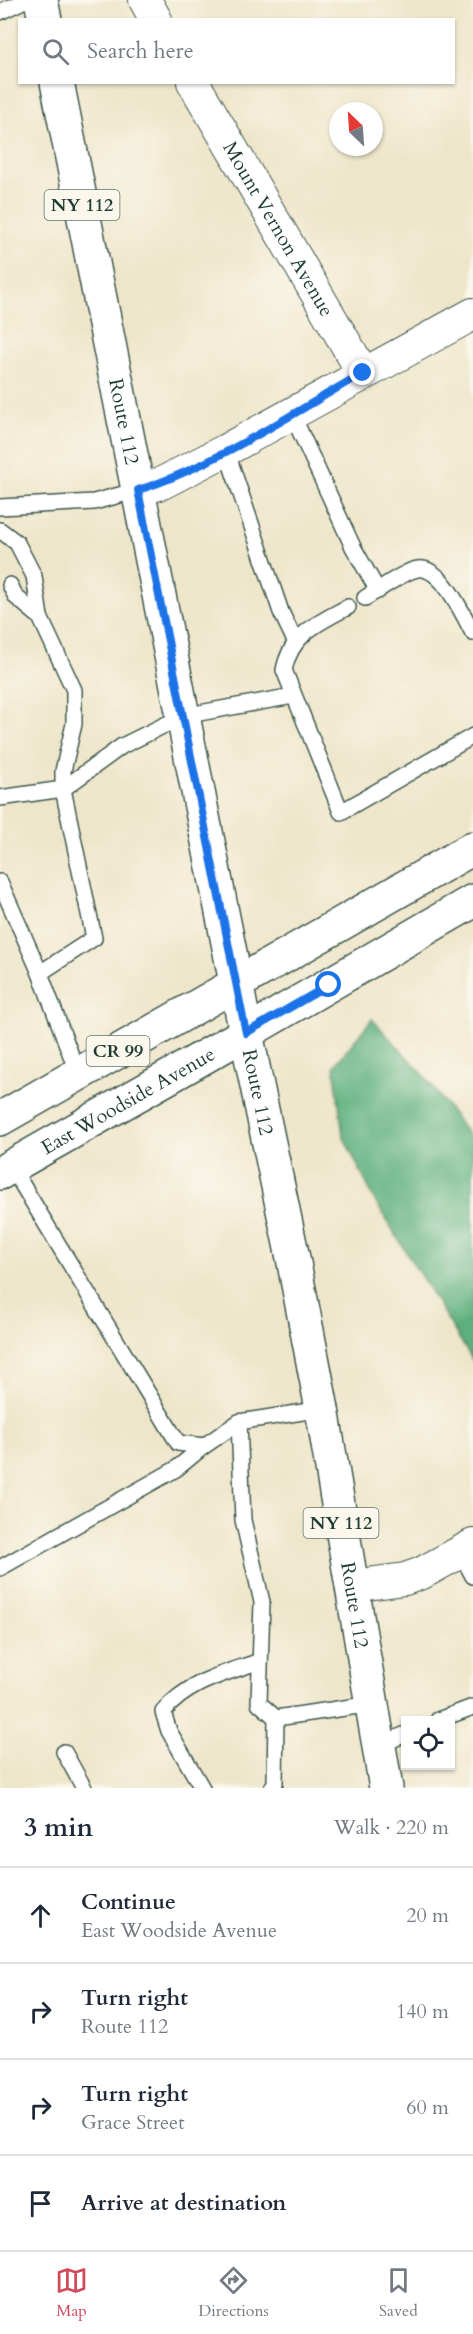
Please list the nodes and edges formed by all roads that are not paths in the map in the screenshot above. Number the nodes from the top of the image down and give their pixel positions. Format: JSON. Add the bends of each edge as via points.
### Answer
{"nodes":[{"id":1,"x":25,"y":0,"type":"edge"},
{"id":2,"x":41,"y":0,"type":"edge"},
{"id":3,"x":145,"y":0,"type":"edge"},
{"id":4,"x":0,"y":12,"type":"edge"},
{"id":5,"x":45,"y":18,"type":"edge"},
{"id":6,"x":155,"y":18,"type":"edge"},
{"id":7,"x":57,"y":84,"type":"edge"},
{"id":8,"x":194,"y":84,"type":"edge"},
{"id":9,"x":473,"y":314,"type":"edge"},
{"id":10,"x":363,"y":373,"type":"junction"},
{"id":11,"x":292,"y":414,"type":"junction"},
{"id":12,"x":226,"y":450,"type":"junction"},
{"id":13,"x":138,"y":490,"type":"junction"},
{"id":14,"x":0,"y":507,"type":"edge"},
{"id":15,"x":0,"y":530,"type":"edge"},
{"id":16,"x":10,"y":585,"type":"dead end"},
{"id":17,"x":348,"y":607,"type":"dead end"},
{"id":18,"x":40,"y":617,"type":"junction"},
{"id":19,"x":473,"y":633,"type":"edge"},
{"id":20,"x":296,"y":641,"type":"junction"},
{"id":21,"x":293,"y":696,"type":"junction"},
{"id":22,"x":183,"y":716,"type":"junction"},
{"id":23,"x":473,"y":736,"type":"edge"},
{"id":24,"x":63,"y":789,"type":"junction"},
{"id":25,"x":0,"y":798,"type":"edge"},
{"id":26,"x":473,"y":848,"type":"edge"},
{"id":27,"x":0,"y":882,"type":"edge"},
{"id":28,"x":473,"y":901,"type":"edge"},
{"id":29,"x":40,"y":974,"type":"junction"},
{"id":30,"x":236,"y":984,"type":"junction"},
{"id":31,"x":246,"y":1033,"type":"junction"},
{"id":32,"x":78,"y":1074,"type":"junction"},
{"id":33,"x":0,"y":1119,"type":"edge"},
{"id":34,"x":5,"y":1170,"type":"edge"},
{"id":35,"x":322,"y":1409,"type":"junction"},
{"id":36,"x":239,"y":1422,"type":"junction"},
{"id":37,"x":204,"y":1446,"type":"junction"},
{"id":38,"x":469,"y":1558,"type":"edge"},
{"id":39,"x":0,"y":1568,"type":"edge"},
{"id":40,"x":352,"y":1586,"type":"junction"},
{"id":41,"x":260,"y":1660,"type":"junction"},
{"id":42,"x":372,"y":1704,"type":"junction"},
{"id":43,"x":473,"y":1707,"type":"edge"},
{"id":44,"x":449,"y":1716,"type":"edge"},
{"id":45,"x":276,"y":1718,"type":"junction"},
{"id":46,"x":392,"y":1739,"type":"edge"},
{"id":47,"x":64,"y":1752,"type":"dead end"},
{"id":48,"x":84,"y":1788,"type":"edge"},
{"id":49,"x":202,"y":1788,"type":"edge"},
{"id":50,"x":272,"y":1788,"type":"edge"},
{"id":51,"x":386,"y":1788,"type":"edge"}],
"edges":[{"from":1,"to":4,"type":"lane"},
{"from":2,"to":5,"type":"main road"},
{"from":3,"to":6,"type":"street"},
{"from":7,"to":13,"type":"main road","name":"Route 112","number":"NY 112"},
{"from":8,"to":10,"type":"street","name":"Mount Vernon Avenue"},
{"from":9,"to":10,"type":"street"},
{"from":10,"to":11,"type":"street"},
{"from":11,"to":12,"type":"street"},
{"from":11,"to":19,"type":"lane","via":[[372,594],[418,569],[432,571]]},
{"from":12,"to":13,"type":"street","via":[[162,483]]},
{"from":12,"to":20,"type":"lane","via":[[281,612]]},
{"from":13,"to":14,"type":"lane","via":[[94,502]]},
{"from":13,"to":22,"type":"main road","name":"Route 112","number":"NY 112"},
{"from":15,"to":18,"type":"lane","via":[[17,543],[34,576]]},
{"from":16,"to":18,"type":"lane","via":[[16,597]]},
{"from":17,"to":20,"type":"lane","via":[[305,630]]},
{"from":18,"to":24,"type":"lane","via":[[74,690],[74,724],[63,771]]},
{"from":20,"to":21,"type":"lane","via":[[284,670]]},
{"from":21,"to":22,"type":"lane"},
{"from":21,"to":23,"type":"lane","via":[[341,812]]},
{"from":22,"to":24,"type":"lane","via":[[122,746]]},
{"from":22,"to":30,"type":"main road","name":"Route 112","number":"NY 112"},
{"from":24,"to":25,"type":"lane"},
{"from":24,"to":29,"type":"lane","via":[[94,938]]},
{"from":26,"to":30,"type":"main road","number":"CR 99"},
{"from":27,"to":29,"type":"lane"},
{"from":28,"to":31,"type":"main road","name":"East Woodside Avenue","number":"CR 99"},
{"from":29,"to":32,"type":"lane"},
{"from":30,"to":31,"type":"main road","name":"Route 112","number":"NY 112"},
{"from":30,"to":32,"type":"main road","number":"CR 99"},
{"from":31,"to":34,"type":"main road","name":"East Woodside Avenue","number":"CR 99"},
{"from":31,"to":35,"type":"main road","name":"Route 112","number":"NY 112"},
{"from":32,"to":33,"type":"main road","number":"CR 99"},
{"from":34,"to":37,"type":"lane","via":[[178,1443]]},
{"from":35,"to":36,"type":"lane"},
{"from":35,"to":40,"type":"main road","name":"Route 112","number":"NY 112"},
{"from":36,"to":37,"type":"lane"},
{"from":36,"to":41,"type":"lane","via":[[243,1520],[262,1602]]},
{"from":37,"to":39,"type":"lane","via":[[176,1469]]},
{"from":38,"to":40,"type":"street","via":[[405,1579]]},
{"from":40,"to":42,"type":"main road","name":"Route 112","number":"NY 112"},
{"from":41,"to":45,"type":"lane","via":[[259,1703]]},
{"from":41,"to":49,"type":"lane","via":[[175,1697],[163,1712],[169,1731]]},
{"from":42,"to":45,"type":"lane"},
{"from":42,"to":46,"type":"main road","name":"Route 112","number":"NY 112"},
{"from":43,"to":44,"type":"lane"},
{"from":45,"to":50,"type":"lane"},
{"from":46,"to":51,"type":"main road","name":"Route 112","number":"NY 112"},
{"from":47,"to":48,"type":"lane"}]}
